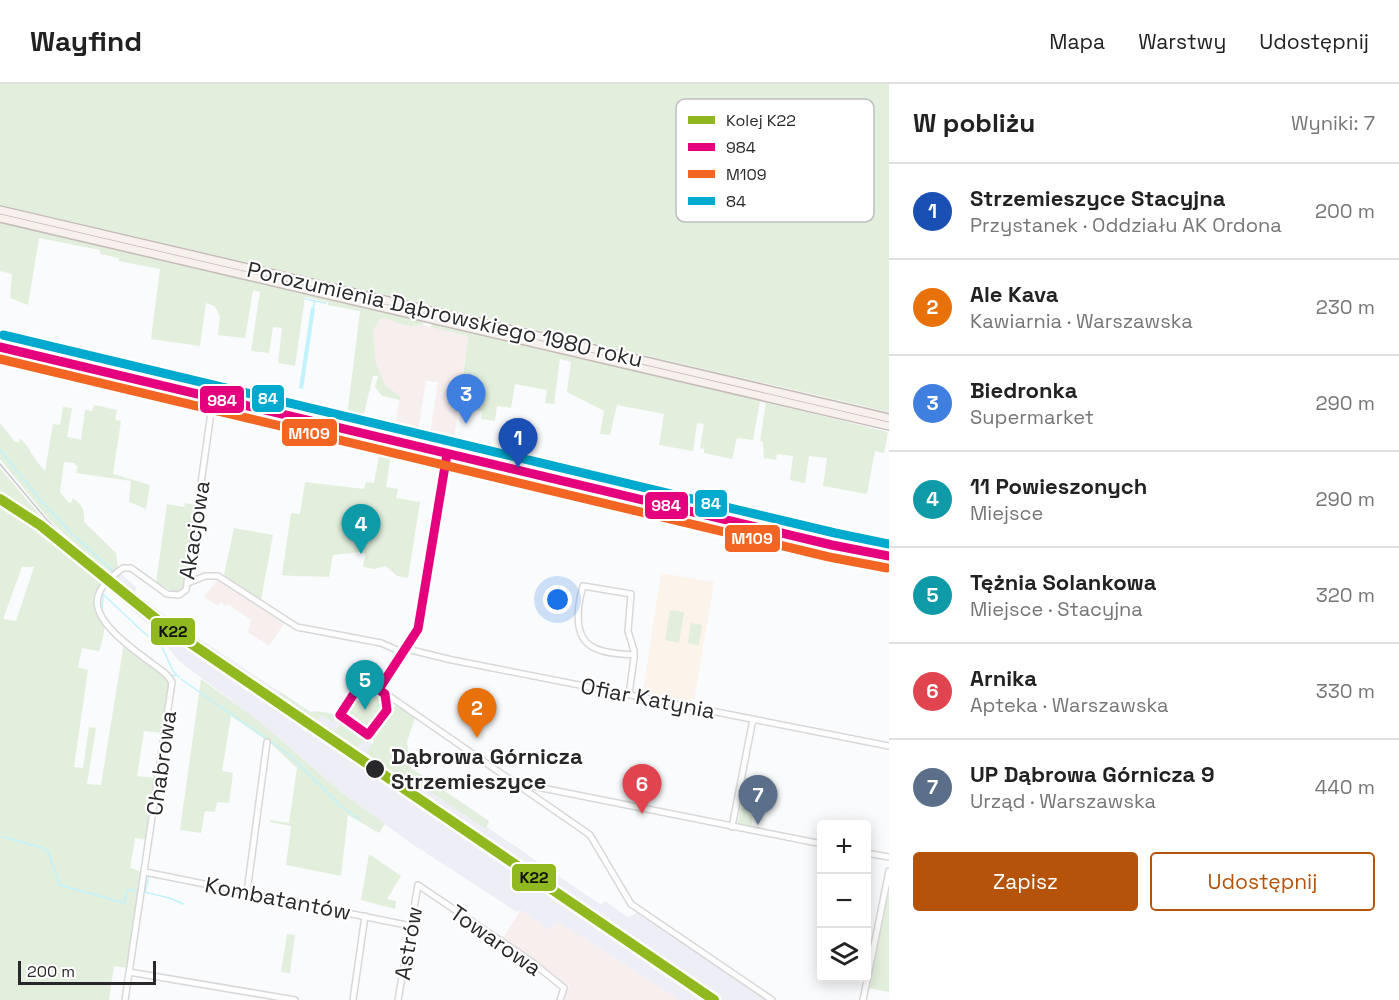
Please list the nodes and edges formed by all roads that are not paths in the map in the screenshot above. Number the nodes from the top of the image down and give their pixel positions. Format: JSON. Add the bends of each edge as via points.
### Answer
{"nodes":[{"id":1,"x":0,"y":210,"type":"edge"},
{"id":2,"x":0,"y":218,"type":"edge"},
{"id":3,"x":0,"y":347,"type":"edge"},
{"id":4,"x":213,"y":398,"type":"junction"},
{"id":5,"x":889,"y":418,"type":"edge"},
{"id":6,"x":889,"y":426,"type":"edge"},
{"id":7,"x":447,"y":454,"type":"junction"},
{"id":8,"x":889,"y":556,"type":"edge"},
{"id":9,"x":123,"y":568,"type":"joint"},
{"id":10,"x":188,"y":583,"type":"junction"},
{"id":11,"x":406,"y":651,"type":"junction"},
{"id":12,"x":634,"y":655,"type":"junction"},
{"id":13,"x":629,"y":694,"type":"junction"},
{"id":14,"x":753,"y":719,"type":"junction"},
{"id":15,"x":267,"y":742,"type":"dead end"},
{"id":16,"x":889,"y":746,"type":"edge"},
{"id":17,"x":518,"y":784,"type":"junction"},
{"id":18,"x":543,"y":789,"type":"junction"},
{"id":19,"x":540,"y":799,"type":"junction"},
{"id":20,"x":732,"y":827,"type":"junction"},
{"id":21,"x":817,"y":843,"type":"edge"},
{"id":22,"x":871,"y":854,"type":"edge"},
{"id":23,"x":889,"y":857,"type":"edge"},
{"id":24,"x":889,"y":871,"type":"edge"},
{"id":25,"x":145,"y":872,"type":"junction"},
{"id":26,"x":418,"y":885,"type":"joint"},
{"id":27,"x":247,"y":892,"type":"junction"},
{"id":28,"x":365,"y":916,"type":"junction"},
{"id":29,"x":411,"y":926,"type":"junction"},
{"id":30,"x":129,"y":972,"type":"junction"},
{"id":31,"x":125,"y":1000,"type":"edge"},
{"id":32,"x":295,"y":1000,"type":"edge"},
{"id":33,"x":352,"y":1000,"type":"edge"},
{"id":34,"x":398,"y":1000,"type":"edge"},
{"id":35,"x":560,"y":1000,"type":"edge"},
{"id":36,"x":772,"y":1000,"type":"edge"},
{"id":37,"x":863,"y":1000,"type":"edge"}],
"edges":[{"from":1,"to":5,"type":"main road","name":"Porozumienia Dąbrowskiego 1980 roku"},
{"from":2,"to":6,"type":"main road","name":"Porozumienia Dąbrowskiego 1980 roku"},
{"from":3,"to":4,"type":"street"},
{"from":4,"to":7,"type":"street"},
{"from":4,"to":10,"type":"street","name":"Akacjowa"},
{"from":7,"to":8,"type":"street","via":[[832,546]]},
{"from":7,"to":11,"type":"street","via":[[420,620]]},
{"from":9,"to":10,"type":"street","name":"Akacjowa","via":[[131,568],[173,596],[182,594]]},
{"from":9,"to":25,"type":"street","name":"Chabrowa","via":[[100,592],[101,617],[172,682]]},
{"from":10,"to":11,"type":"street","name":"Ofiar Katynia","via":[[210,575],[223,578],[297,627]]},
{"from":11,"to":13,"type":"street","name":"Ofiar Katynia"},
{"from":11,"to":17,"type":"street","via":[[379,689]]},
{"from":12,"to":12,"type":"street","via":[[628,631],[631,594],[584,586],[578,619],[586,642],[598,650]]},
{"from":12,"to":13,"type":"street"},
{"from":13,"to":14,"type":"street","name":"Ofiar Katynia"},
{"from":14,"to":16,"type":"street","name":"Ofiar Katynia"},
{"from":14,"to":20,"type":"street"},
{"from":15,"to":27,"type":"street"},
{"from":17,"to":18,"type":"street"},
{"from":17,"to":19,"type":"street"},
{"from":18,"to":19,"type":"street"},
{"from":18,"to":20,"type":"street"},
{"from":19,"to":36,"type":"street","via":[[590,835],[631,904]]},
{"from":20,"to":21,"type":"street"},
{"from":22,"to":23,"type":"street"},
{"from":24,"to":37,"type":"street"},
{"from":25,"to":27,"type":"street","name":"Kombatantów"},
{"from":25,"to":30,"type":"street","name":"Chabrowa"},
{"from":26,"to":29,"type":"street","name":"Astrów"},
{"from":26,"to":35,"type":"street","name":"Towarowa","via":[[538,966],[564,988]]},
{"from":27,"to":28,"type":"street","name":"Kombatantów"},
{"from":28,"to":29,"type":"street","name":"Kombatantów"},
{"from":28,"to":33,"type":"street"},
{"from":29,"to":34,"type":"street","name":"Astrów"},
{"from":30,"to":31,"type":"street","name":"Chabrowa"},
{"from":30,"to":32,"type":"street"}]}
